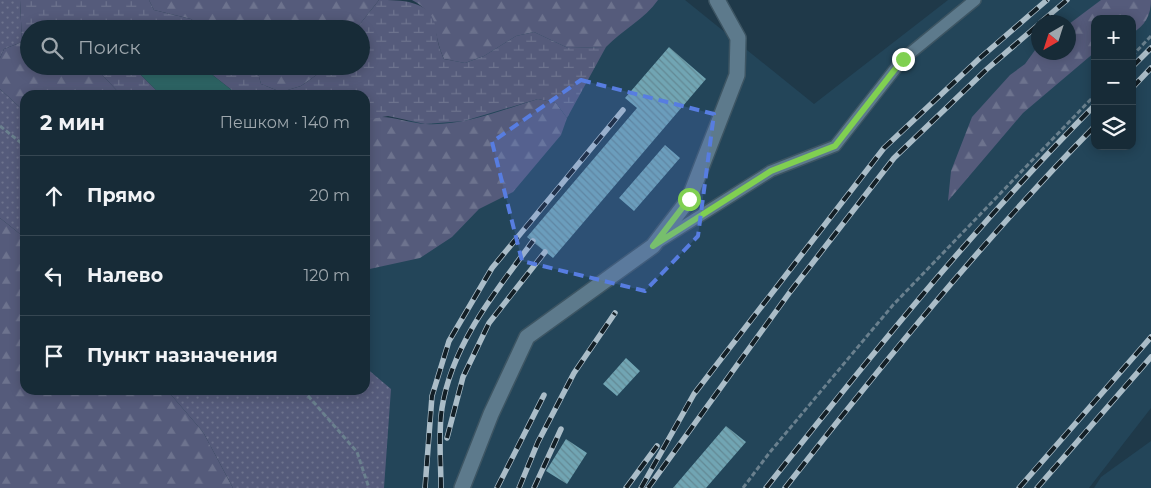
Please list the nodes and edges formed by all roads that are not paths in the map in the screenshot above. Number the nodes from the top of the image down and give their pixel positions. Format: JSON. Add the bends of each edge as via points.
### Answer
{"nodes":[{"id":1,"x":717,"y":0,"type":"edge"},
{"id":2,"x":975,"y":0,"type":"edge"},
{"id":3,"x":653,"y":246,"type":"junction"},
{"id":4,"x":462,"y":488,"type":"edge"}],
"edges":[{"from":1,"to":3,"type":"street","via":[[738,38],[738,75],[689,199]]},
{"from":2,"to":3,"type":"lane","via":[[903,59],[835,146],[771,171]]},
{"from":3,"to":4,"type":"street","via":[[527,337],[491,414]]}]}
